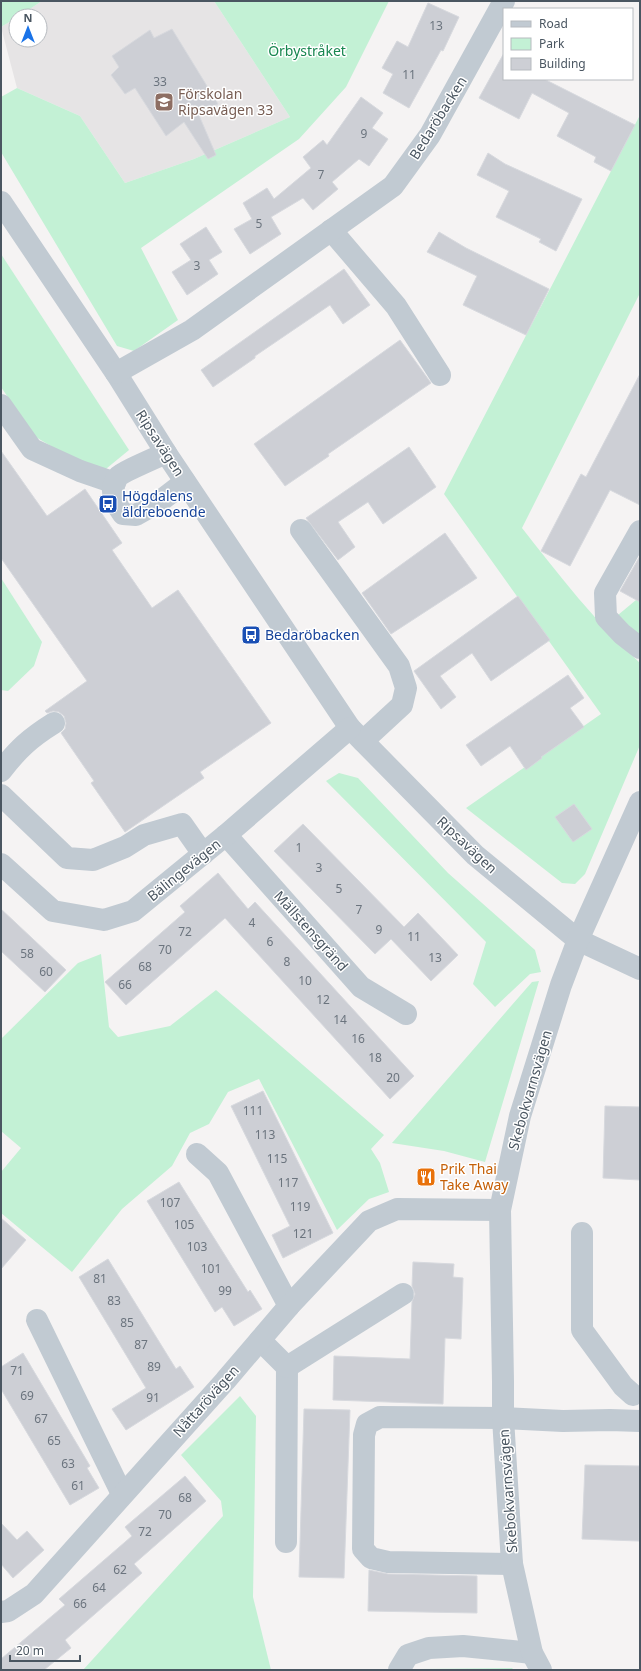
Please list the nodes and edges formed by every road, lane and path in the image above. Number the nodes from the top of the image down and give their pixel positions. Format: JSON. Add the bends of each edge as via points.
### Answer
{"nodes":[{"id":1,"x":504,"y":1,"type":"edge"},
{"id":2,"x":1,"y":202,"type":"edge"},
{"id":3,"x":330,"y":230,"type":"junction"},
{"id":4,"x":116,"y":373,"type":"junction"},
{"id":5,"x":440,"y":375,"type":"dead end"},
{"id":6,"x":1,"y":405,"type":"edge"},
{"id":7,"x":166,"y":453,"type":"junction"},
{"id":8,"x":185,"y":482,"type":"junction"},
{"id":9,"x":115,"y":483,"type":"junction"},
{"id":10,"x":301,"y":530,"type":"dead end"},
{"id":11,"x":640,"y":530,"type":"edge"},
{"id":12,"x":640,"y":648,"type":"edge"},
{"id":13,"x":54,"y":723,"type":"dead end"},
{"id":14,"x":357,"y":734,"type":"junction"},
{"id":15,"x":1,"y":771,"type":"edge"},
{"id":16,"x":1,"y":795,"type":"edge"},
{"id":17,"x":640,"y":802,"type":"edge"},
{"id":18,"x":226,"y":835,"type":"junction"},
{"id":19,"x":204,"y":854,"type":"junction"},
{"id":20,"x":1,"y":864,"type":"edge"},
{"id":21,"x":578,"y":940,"type":"junction"},
{"id":22,"x":640,"y":968,"type":"edge"},
{"id":23,"x":406,"y":1014,"type":"dead end"},
{"id":24,"x":196,"y":1154,"type":"dead end"},
{"id":25,"x":500,"y":1210,"type":"junction"},
{"id":26,"x":582,"y":1233,"type":"dead end"},
{"id":27,"x":402,"y":1294,"type":"dead end"},
{"id":28,"x":289,"y":1306,"type":"junction"},
{"id":29,"x":37,"y":1320,"type":"dead end"},
{"id":30,"x":260,"y":1340,"type":"junction"},
{"id":31,"x":287,"y":1367,"type":"junction"},
{"id":32,"x":637,"y":1392,"type":"edge"},
{"id":33,"x":503,"y":1418,"type":"junction"},
{"id":34,"x":610,"y":1420,"type":"junction"},
{"id":35,"x":640,"y":1421,"type":"edge"},
{"id":36,"x":122,"y":1494,"type":"junction"},
{"id":37,"x":286,"y":1542,"type":"dead end"},
{"id":38,"x":512,"y":1564,"type":"junction"},
{"id":39,"x":1,"y":1612,"type":"edge"},
{"id":40,"x":536,"y":1662,"type":"edge"},
{"id":41,"x":398,"y":1670,"type":"edge"}],
"edges":[{"from":1,"to":3,"type":"street","name":"Bedaröbacken","via":[[430,135],[393,186]]},
{"from":2,"to":4,"type":"street","name":"Ripsavägen"},
{"from":3,"to":4,"type":"street","name":"Bedaröbacken","via":[[192,330]]},
{"from":3,"to":5,"type":"street","via":[[396,306]]},
{"from":4,"to":7,"type":"street","name":"Ripsavägen"},
{"from":6,"to":9,"type":"street","via":[[32,449],[80,471]]},
{"from":7,"to":8,"type":"street","name":"Ripsavägen"},
{"from":7,"to":9,"type":"street","via":[[119,476]]},
{"from":8,"to":9,"type":"street","via":[[159,502],[136,515],[122,514],[114,502]]},
{"from":8,"to":14,"type":"street","name":"Ripsavägen"},
{"from":10,"to":14,"type":"street","via":[[399,666],[406,688],[402,705]]},
{"from":11,"to":12,"type":"street","via":[[605,592],[606,617]]},
{"from":13,"to":15,"type":"street","via":[[34,735]]},
{"from":14,"to":18,"type":"street","name":"Bälingevägen"},
{"from":14,"to":21,"type":"street","name":"Ripsavägen","via":[[474,855]]},
{"from":16,"to":19,"type":"street","via":[[67,858],[93,860],[144,835],[182,824]]},
{"from":17,"to":21,"type":"street","name":"Skebokvarnsvägen"},
{"from":18,"to":19,"type":"street","name":"Bälingevägen"},
{"from":18,"to":23,"type":"street","name":"Mällstensgränd","via":[[361,987]]},
{"from":19,"to":20,"type":"street","name":"Bälingevägen","via":[[134,911],[104,920],[53,911]]},
{"from":21,"to":22,"type":"street","name":"Ripsavägen"},
{"from":21,"to":25,"type":"street","name":"Skebokvarnsvägen","via":[[561,985],[520,1116]]},
{"from":24,"to":28,"type":"street","via":[[218,1173]]},
{"from":25,"to":28,"type":"street","name":"Nåttarövägen","via":[[397,1209],[369,1221]]},
{"from":25,"to":33,"type":"street","name":"Skebokvarnsvägen"},
{"from":26,"to":32,"type":"street","via":[[582,1330],[623,1386]]},
{"from":27,"to":31,"type":"street"},
{"from":28,"to":30,"type":"street","name":"Nåttarövägen"},
{"from":29,"to":36,"type":"street"},
{"from":30,"to":31,"type":"street"},
{"from":30,"to":36,"type":"street","name":"Nåttarövägen"},
{"from":31,"to":37,"type":"street"},
{"from":32,"to":34,"type":"street"},
{"from":33,"to":34,"type":"street","name":"Skebokvarnsvägen"},
{"from":33,"to":38,"type":"street","name":"Skebokvarnsvägen"},
{"from":33,"to":38,"type":"street","name":"Skebokvarnsvägen","via":[[380,1417],[367,1424],[364,1435],[363,1549],[371,1558],[388,1562]]},
{"from":34,"to":35,"type":"street","name":"Skebokvarnsvägen"},
{"from":36,"to":39,"type":"street","name":"Nåttarövägen","via":[[34,1594]]},
{"from":38,"to":40,"type":"street","name":"Skebokvarnsvägen"},
{"from":40,"to":41,"type":"street","name":"Skebokvarnsvägen","via":[[463,1646],[429,1648],[408,1654]]}]}
